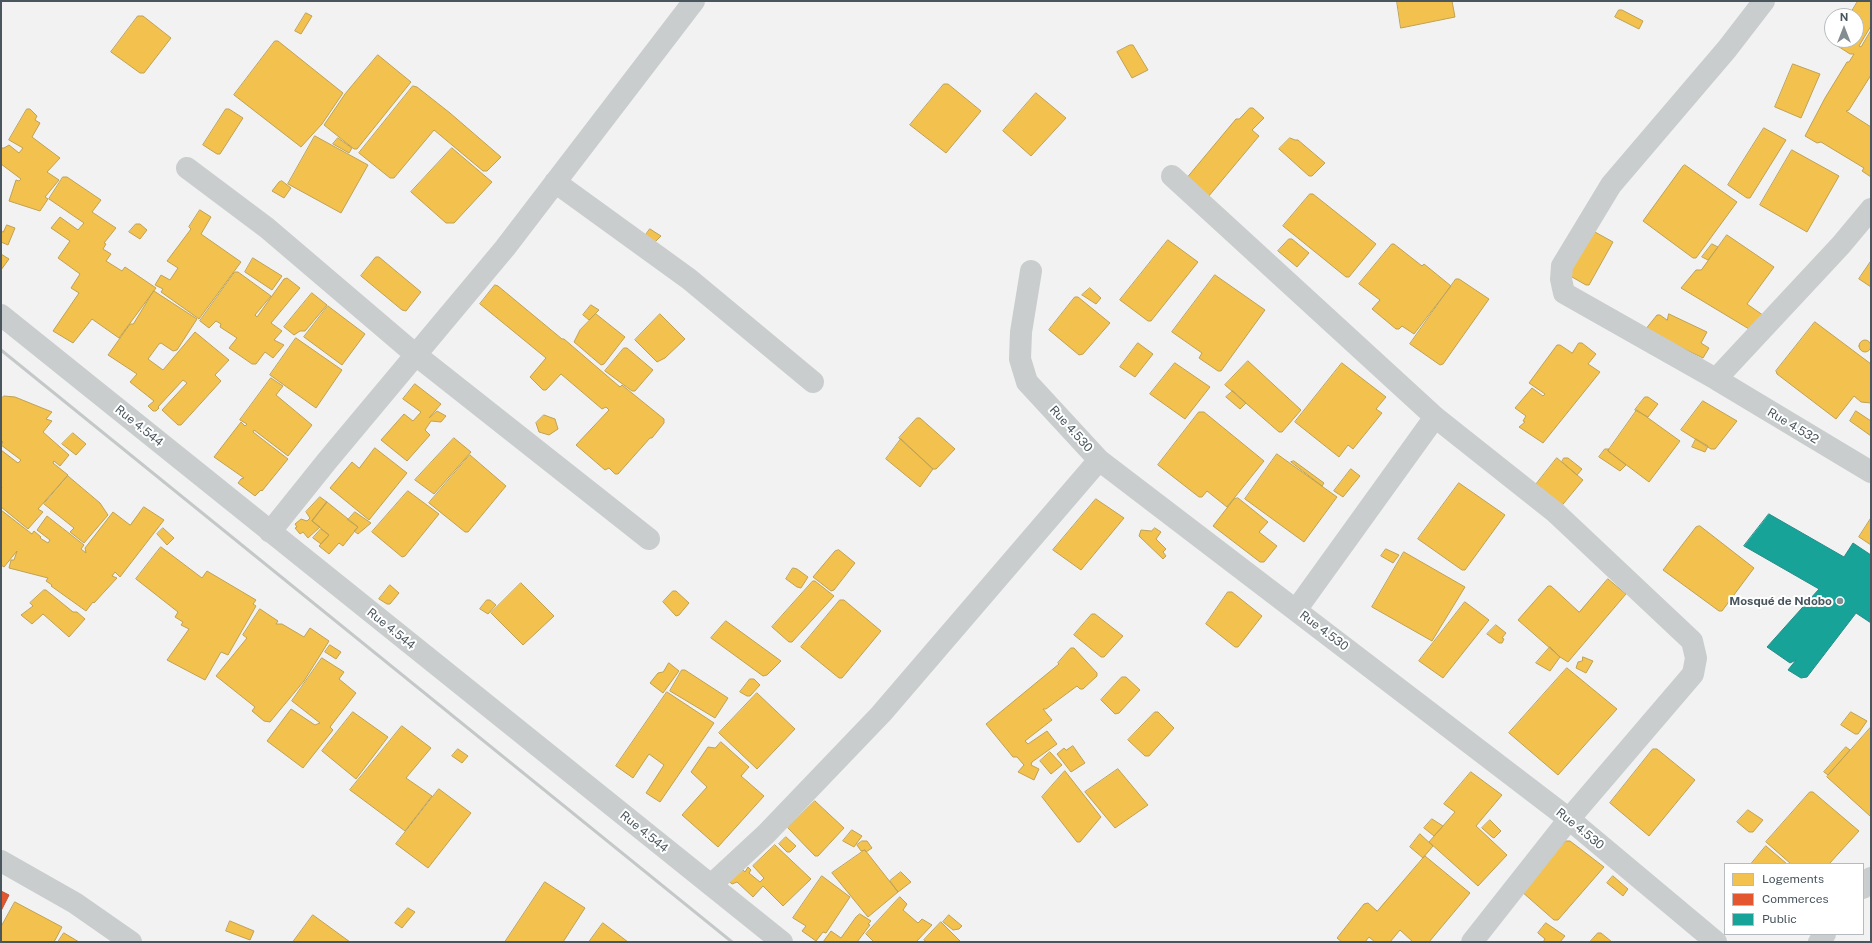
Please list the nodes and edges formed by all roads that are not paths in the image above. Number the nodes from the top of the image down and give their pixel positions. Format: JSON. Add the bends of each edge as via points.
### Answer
{"nodes":[{"id":1,"x":1764,"y":1,"type":"edge"},
{"id":2,"x":691,"y":2,"type":"edge"},
{"id":3,"x":187,"y":168,"type":"dead end"},
{"id":4,"x":1172,"y":176,"type":"dead end"},
{"id":5,"x":555,"y":182,"type":"junction"},
{"id":6,"x":1871,"y":209,"type":"edge"},
{"id":7,"x":1031,"y":271,"type":"dead end"},
{"id":8,"x":1,"y":315,"type":"edge"},
{"id":9,"x":416,"y":355,"type":"junction"},
{"id":10,"x":1716,"y":379,"type":"junction"},
{"id":11,"x":813,"y":382,"type":"dead end"},
{"id":12,"x":1435,"y":417,"type":"junction"},
{"id":13,"x":1099,"y":460,"type":"junction"},
{"id":14,"x":1871,"y":472,"type":"edge"},
{"id":15,"x":270,"y":532,"type":"junction"},
{"id":16,"x":649,"y":539,"type":"dead end"},
{"id":17,"x":1296,"y":610,"type":"junction"},
{"id":18,"x":1569,"y":819,"type":"junction"},
{"id":19,"x":1,"y":861,"type":"edge"},
{"id":20,"x":1871,"y":878,"type":"edge"},
{"id":21,"x":711,"y":885,"type":"junction"},
{"id":22,"x":1864,"y":887,"type":"edge"},
{"id":23,"x":131,"y":942,"type":"edge"},
{"id":24,"x":782,"y":942,"type":"edge"},
{"id":25,"x":1472,"y":942,"type":"edge"},
{"id":26,"x":1716,"y":942,"type":"edge"}],
"edges":[{"from":1,"to":10,"type":"street","name":"Rue 4.532","via":[[1728,49],[1611,185],[1562,266],[1564,293]]},
{"from":2,"to":5,"type":"street"},
{"from":3,"to":9,"type":"street","via":[[267,228]]},
{"from":4,"to":12,"type":"street"},
{"from":5,"to":9,"type":"street","via":[[505,248]]},
{"from":5,"to":11,"type":"street","via":[[690,279]]},
{"from":6,"to":10,"type":"street","via":[[1841,245]]},
{"from":7,"to":13,"type":"street","name":"Rue 4.530","via":[[1020,353],[1027,382]]},
{"from":8,"to":15,"type":"street","name":"Rue 4.544"},
{"from":9,"to":15,"type":"street"},
{"from":9,"to":16,"type":"street"},
{"from":10,"to":14,"type":"street","name":"Rue 4.532"},
{"from":12,"to":17,"type":"street"},
{"from":12,"to":18,"type":"street","via":[[1556,513],[1692,641],[1696,658],[1694,674]]},
{"from":13,"to":17,"type":"street","name":"Rue 4.530"},
{"from":13,"to":21,"type":"street","via":[[882,714],[766,834]]},
{"from":15,"to":21,"type":"street","name":"Rue 4.544"},
{"from":17,"to":18,"type":"street","name":"Rue 4.530"},
{"from":18,"to":25,"type":"street"},
{"from":18,"to":26,"type":"street","name":"Rue 4.530"},
{"from":19,"to":23,"type":"street","via":[[75,903]]},
{"from":20,"to":22,"type":"street"},
{"from":21,"to":24,"type":"street","name":"Rue 4.544"}]}
